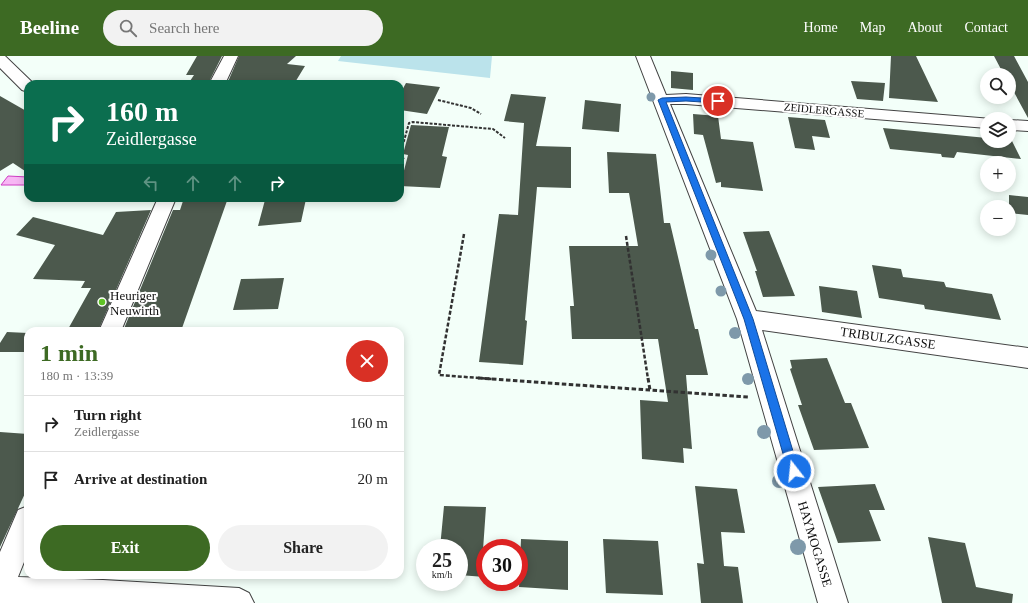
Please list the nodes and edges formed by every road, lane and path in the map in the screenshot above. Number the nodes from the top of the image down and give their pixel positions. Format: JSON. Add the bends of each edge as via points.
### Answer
{"nodes":[{"id":1,"x":231,"y":56,"type":"edge"},
{"id":2,"x":643,"y":56,"type":"edge"},
{"id":3,"x":0,"y":59,"type":"edge"},
{"id":4,"x":219,"y":80,"type":"edge"},
{"id":5,"x":24,"y":83,"type":"edge"},
{"id":6,"x":438,"y":100,"type":"dead end"},
{"id":7,"x":662,"y":100,"type":"junction"},
{"id":8,"x":481,"y":114,"type":"dead end"},
{"id":9,"x":980,"y":122,"type":"edge"},
{"id":10,"x":1016,"y":125,"type":"edge"},
{"id":11,"x":1028,"y":126,"type":"edge"},
{"id":12,"x":505,"y":138,"type":"dead end"},
{"id":13,"x":404,"y":141,"type":"edge"},
{"id":14,"x":165,"y":202,"type":"edge"},
{"id":15,"x":464,"y":234,"type":"dead end"},
{"id":16,"x":626,"y":236,"type":"dead end"},
{"id":17,"x":748,"y":319,"type":"junction"},
{"id":18,"x":112,"y":327,"type":"edge"},
{"id":19,"x":1028,"y":358,"type":"edge"},
{"id":20,"x":650,"y":390,"type":"junction"},
{"id":21,"x":772,"y":398,"type":"junction"},
{"id":22,"x":24,"y":529,"type":"edge"},
{"id":23,"x":0,"y":584,"type":"edge"},
{"id":24,"x":0,"y":591,"type":"edge"},
{"id":25,"x":239,"y":603,"type":"edge"},
{"id":26,"x":833,"y":603,"type":"edge"}],
"edges":[{"from":1,"to":4,"type":"street"},
{"from":2,"to":7,"type":"street","name":"HAYMOGASSE"},
{"from":3,"to":5,"type":"street"},
{"from":6,"to":8,"type":"path","via":[[471,108]]},
{"from":7,"to":9,"type":"street","name":"ZEIDLERGASSE","via":[[686,99]]},
{"from":7,"to":17,"type":"street","name":"HAYMOGASSE"},
{"from":10,"to":11,"type":"street"},
{"from":12,"to":13,"type":"path","via":[[493,129],[413,122],[409,123]]},
{"from":14,"to":18,"type":"street"},
{"from":15,"to":20,"type":"path","via":[[439,375]]},
{"from":16,"to":20,"type":"path"},
{"from":17,"to":19,"type":"street","name":"TRIBULZGASSE"},
{"from":17,"to":21,"type":"street","name":"HAYMOGASSE"},
{"from":20,"to":21,"type":"path"},
{"from":21,"to":26,"type":"street","name":"HAYMOGASSE"},
{"from":22,"to":23,"type":"street"},
{"from":24,"to":25,"type":"street","via":[[103,594]]}]}
